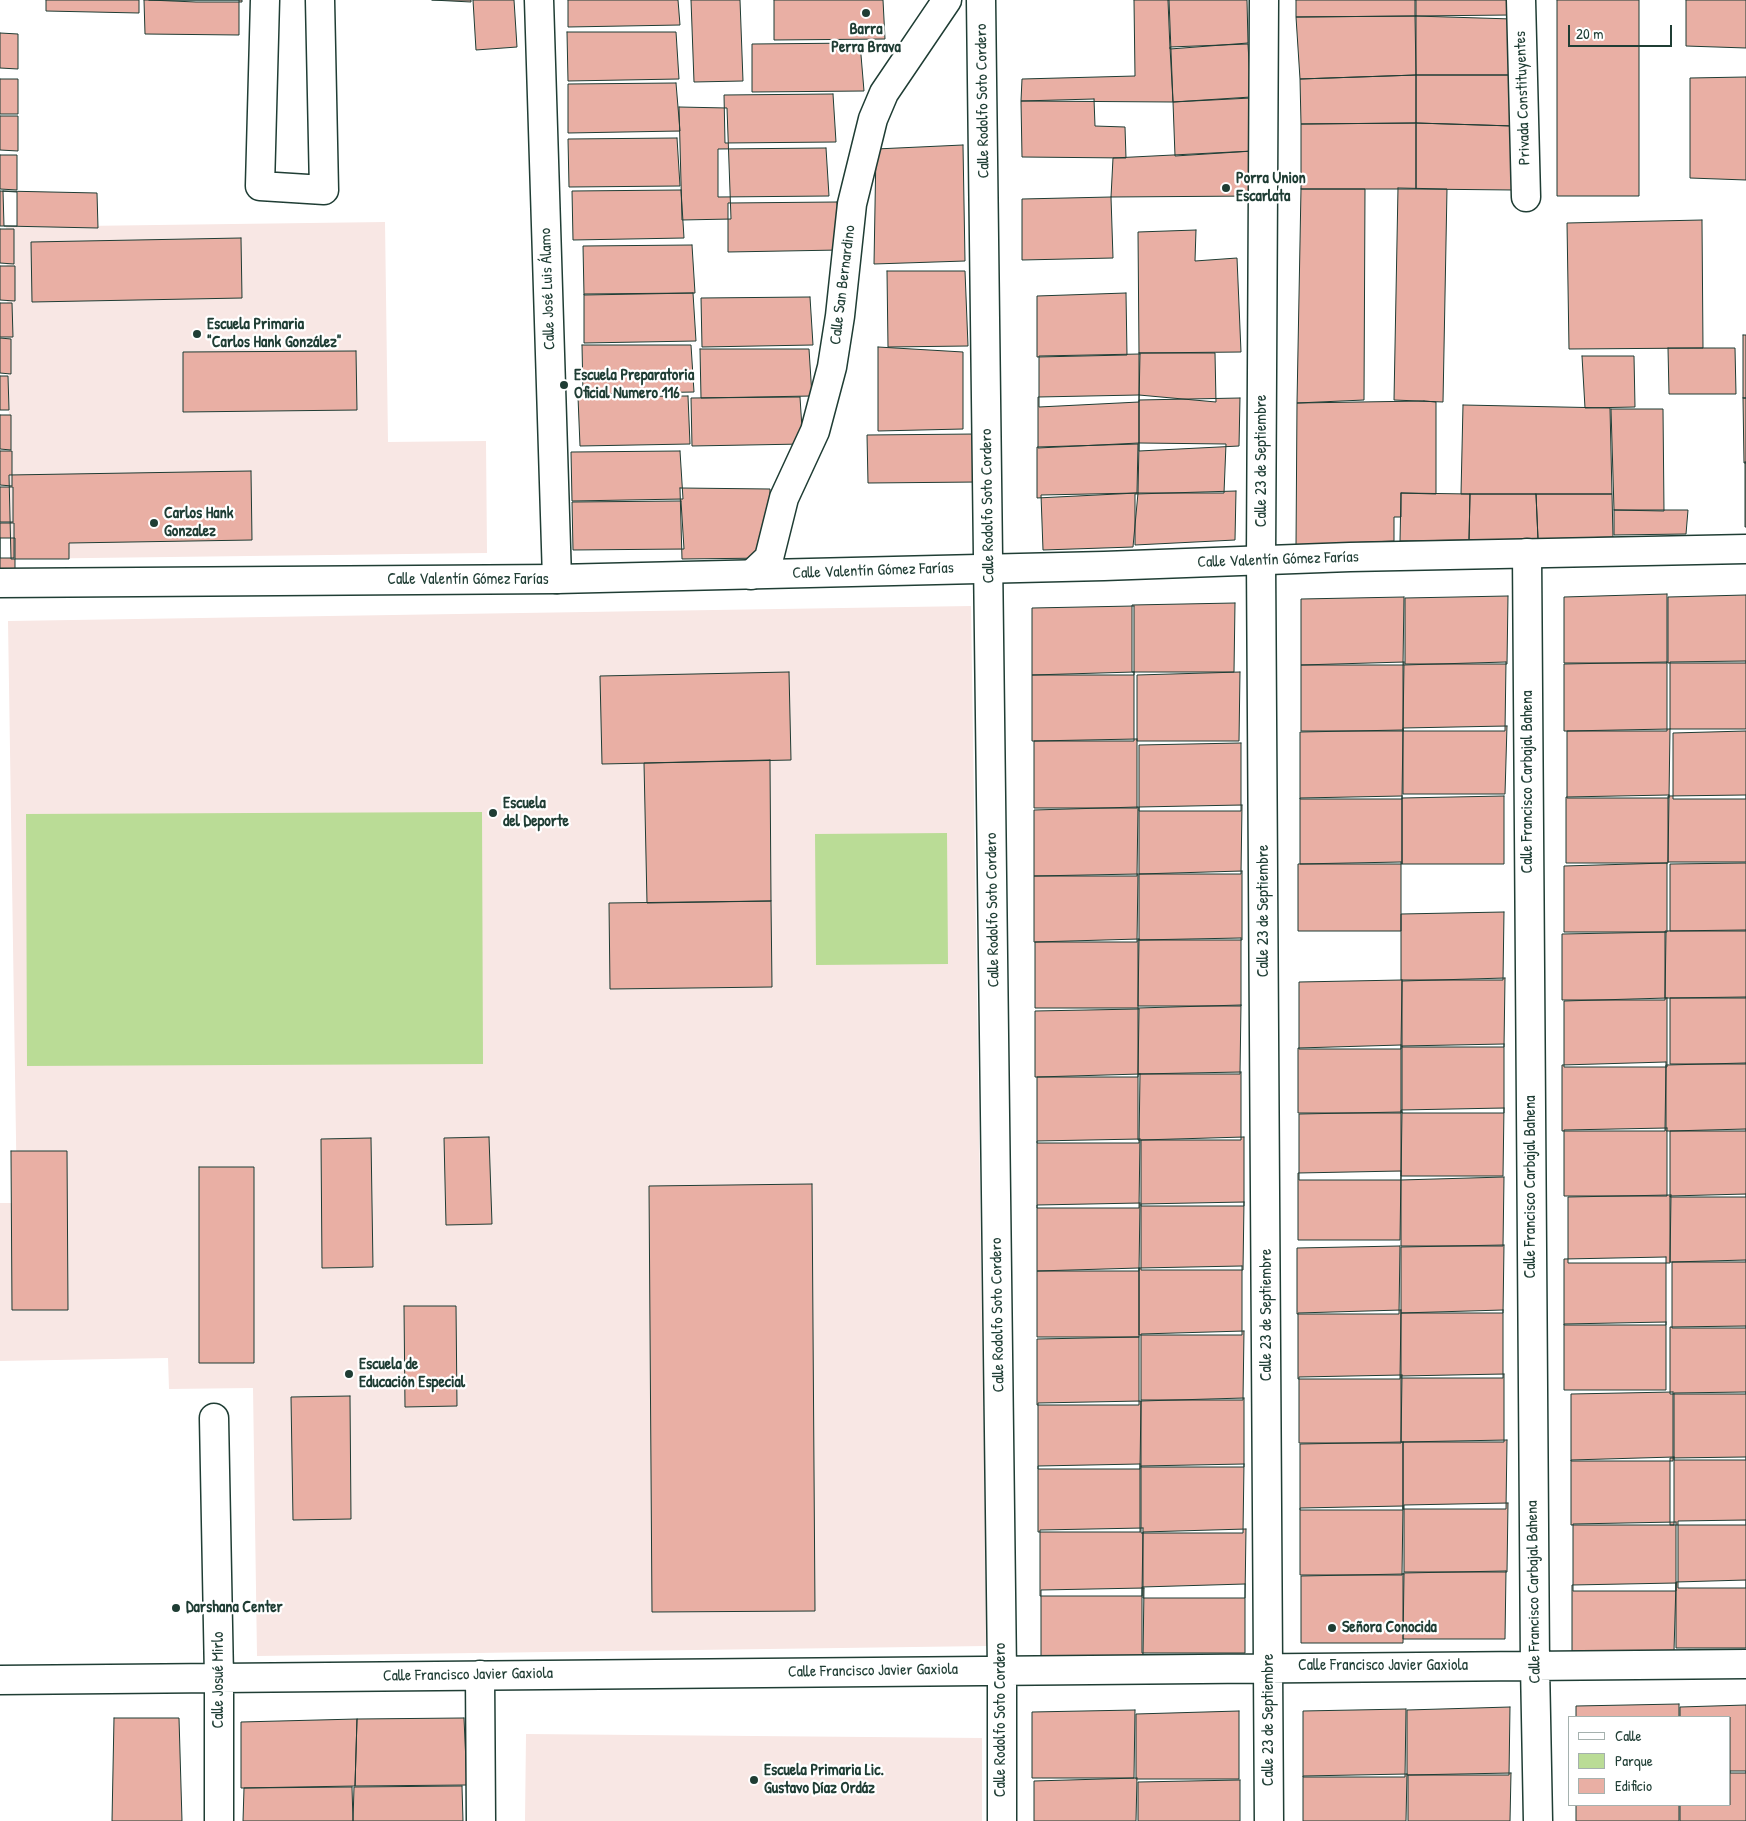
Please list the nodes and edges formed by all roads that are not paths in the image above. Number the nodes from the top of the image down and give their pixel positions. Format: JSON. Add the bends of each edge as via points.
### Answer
{"nodes":[{"id":1,"x":265,"y":0,"type":"edge"},
{"id":2,"x":320,"y":0,"type":"edge"},
{"id":3,"x":539,"y":0,"type":"edge"},
{"id":4,"x":947,"y":0,"type":"edge"},
{"id":5,"x":981,"y":0,"type":"edge"},
{"id":6,"x":1264,"y":0,"type":"edge"},
{"id":7,"x":1521,"y":0,"type":"edge"},
{"id":8,"x":1526,"y":197,"type":"dead end"},
{"id":9,"x":1746,"y":549,"type":"edge"},
{"id":10,"x":1527,"y":553,"type":"junction"},
{"id":11,"x":1262,"y":560,"type":"junction"},
{"id":12,"x":989,"y":568,"type":"junction"},
{"id":13,"x":751,"y":575,"type":"junction"},
{"id":14,"x":557,"y":579,"type":"junction"},
{"id":15,"x":0,"y":583,"type":"edge"},
{"id":16,"x":214,"y":1418,"type":"dead end"},
{"id":17,"x":1746,"y":1664,"type":"edge"},
{"id":18,"x":1535,"y":1665,"type":"junction"},
{"id":19,"x":1270,"y":1667,"type":"junction"},
{"id":20,"x":1002,"y":1670,"type":"junction"},
{"id":21,"x":480,"y":1675,"type":"junction"},
{"id":22,"x":219,"y":1678,"type":"junction"},
{"id":23,"x":0,"y":1680,"type":"edge"},
{"id":24,"x":218,"y":1821,"type":"edge"},
{"id":25,"x":481,"y":1821,"type":"edge"},
{"id":26,"x":1002,"y":1821,"type":"edge"},
{"id":27,"x":1269,"y":1821,"type":"edge"},
{"id":28,"x":1538,"y":1821,"type":"edge"}],
"edges":[{"from":1,"to":2,"type":"street","via":[[260,186],[324,190]]},
{"from":3,"to":14,"type":"street","name":"Calle José Luis Álamo"},
{"from":4,"to":13,"type":"street","name":"Calle San Bernardino","via":[[884,93],[873,119],[852,204],[832,367],[815,431],[784,498],[769,558]]},
{"from":5,"to":12,"type":"street","name":"Calle Rodolfo Soto Cordero"},
{"from":6,"to":11,"type":"street","name":"Calle 23 de Septiembre"},
{"from":7,"to":8,"type":"street","name":"Privada Constituyentes"},
{"from":9,"to":10,"type":"street","name":"Calle Valentín Gómez Farías"},
{"from":10,"to":11,"type":"street","name":"Calle Valentín Gómez Farías"},
{"from":10,"to":18,"type":"street","name":"Calle Francisco Carbajal Bahena"},
{"from":11,"to":12,"type":"street","name":"Calle Valentín Gómez Farías"},
{"from":11,"to":19,"type":"street","name":"Calle 23 de Septiembre"},
{"from":12,"to":13,"type":"street","name":"Calle Valentín Gómez Farías"},
{"from":12,"to":20,"type":"street","name":"Calle Rodolfo Soto Cordero"},
{"from":13,"to":14,"type":"street","name":"Calle Valentín Gómez Farías"},
{"from":14,"to":15,"type":"street","name":"Calle Valentín Gómez Farías"},
{"from":16,"to":22,"type":"street","name":"Calle Josué Mirlo"},
{"from":17,"to":18,"type":"street","name":"Calle Francisco Javier Gaxiola"},
{"from":18,"to":19,"type":"street","name":"Calle Francisco Javier Gaxiola"},
{"from":18,"to":28,"type":"street","name":"Calle Francisco Carbajal Bahena"},
{"from":19,"to":20,"type":"street","name":"Calle Francisco Javier Gaxiola"},
{"from":19,"to":27,"type":"street","name":"Calle 23 de Septiembre"},
{"from":20,"to":21,"type":"street","name":"Calle Francisco Javier Gaxiola"},
{"from":20,"to":26,"type":"street","name":"Calle Rodolfo Soto Cordero"},
{"from":21,"to":22,"type":"street","name":"Calle Francisco Javier Gaxiola"},
{"from":21,"to":25,"type":"street"},
{"from":22,"to":23,"type":"street","name":"Calle Francisco Javier Gaxiola"},
{"from":22,"to":24,"type":"street","name":"Calle Josué Mirlo"}]}
